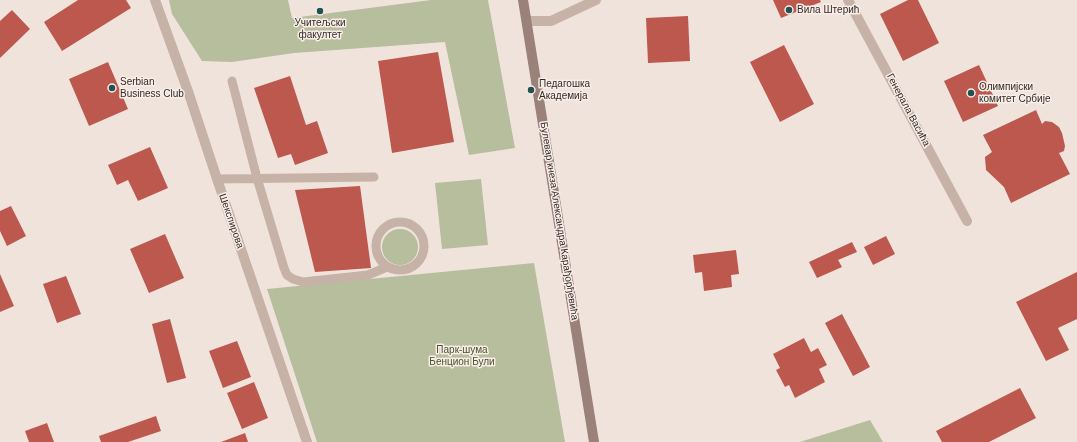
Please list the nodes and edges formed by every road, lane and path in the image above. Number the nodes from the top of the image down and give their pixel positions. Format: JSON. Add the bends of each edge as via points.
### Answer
{"nodes":[{"id":1,"x":154,"y":0,"type":"edge"},
{"id":2,"x":523,"y":0,"type":"edge"},
{"id":3,"x":596,"y":0,"type":"edge"},
{"id":4,"x":848,"y":0,"type":"edge"},
{"id":5,"x":527,"y":21,"type":"junction"},
{"id":6,"x":232,"y":81,"type":"dead end"},
{"id":7,"x":374,"y":177,"type":"dead end"},
{"id":8,"x":257,"y":178,"type":"junction"},
{"id":9,"x":217,"y":179,"type":"junction"},
{"id":10,"x":967,"y":221,"type":"dead end"},
{"id":11,"x":387,"y":267,"type":"junction"},
{"id":12,"x":307,"y":442,"type":"edge"},
{"id":13,"x":594,"y":442,"type":"edge"}],
"edges":[{"from":1,"to":9,"type":"street","name":"Шекспирова"},
{"from":2,"to":5,"type":"main road","name":"Булевар кнеза Александра Карађорђевића"},
{"from":3,"to":5,"type":"street","via":[[551,21]]},
{"from":4,"to":10,"type":"street","name":"Генерала Васића"},
{"from":5,"to":13,"type":"main road","name":"Булевар кнеза Александра Карађорђевића"},
{"from":6,"to":8,"type":"lane"},
{"from":7,"to":8,"type":"lane"},
{"from":8,"to":9,"type":"lane"},
{"from":8,"to":11,"type":"lane","via":[[287,275],[303,282],[368,275]]},
{"from":9,"to":12,"type":"street","name":"Шекспирова"},
{"from":11,"to":11,"type":"lane","via":[[403,270],[410,268],[422,257],[424,241],[421,234],[409,223],[385,226],[376,239],[377,255]]}]}
